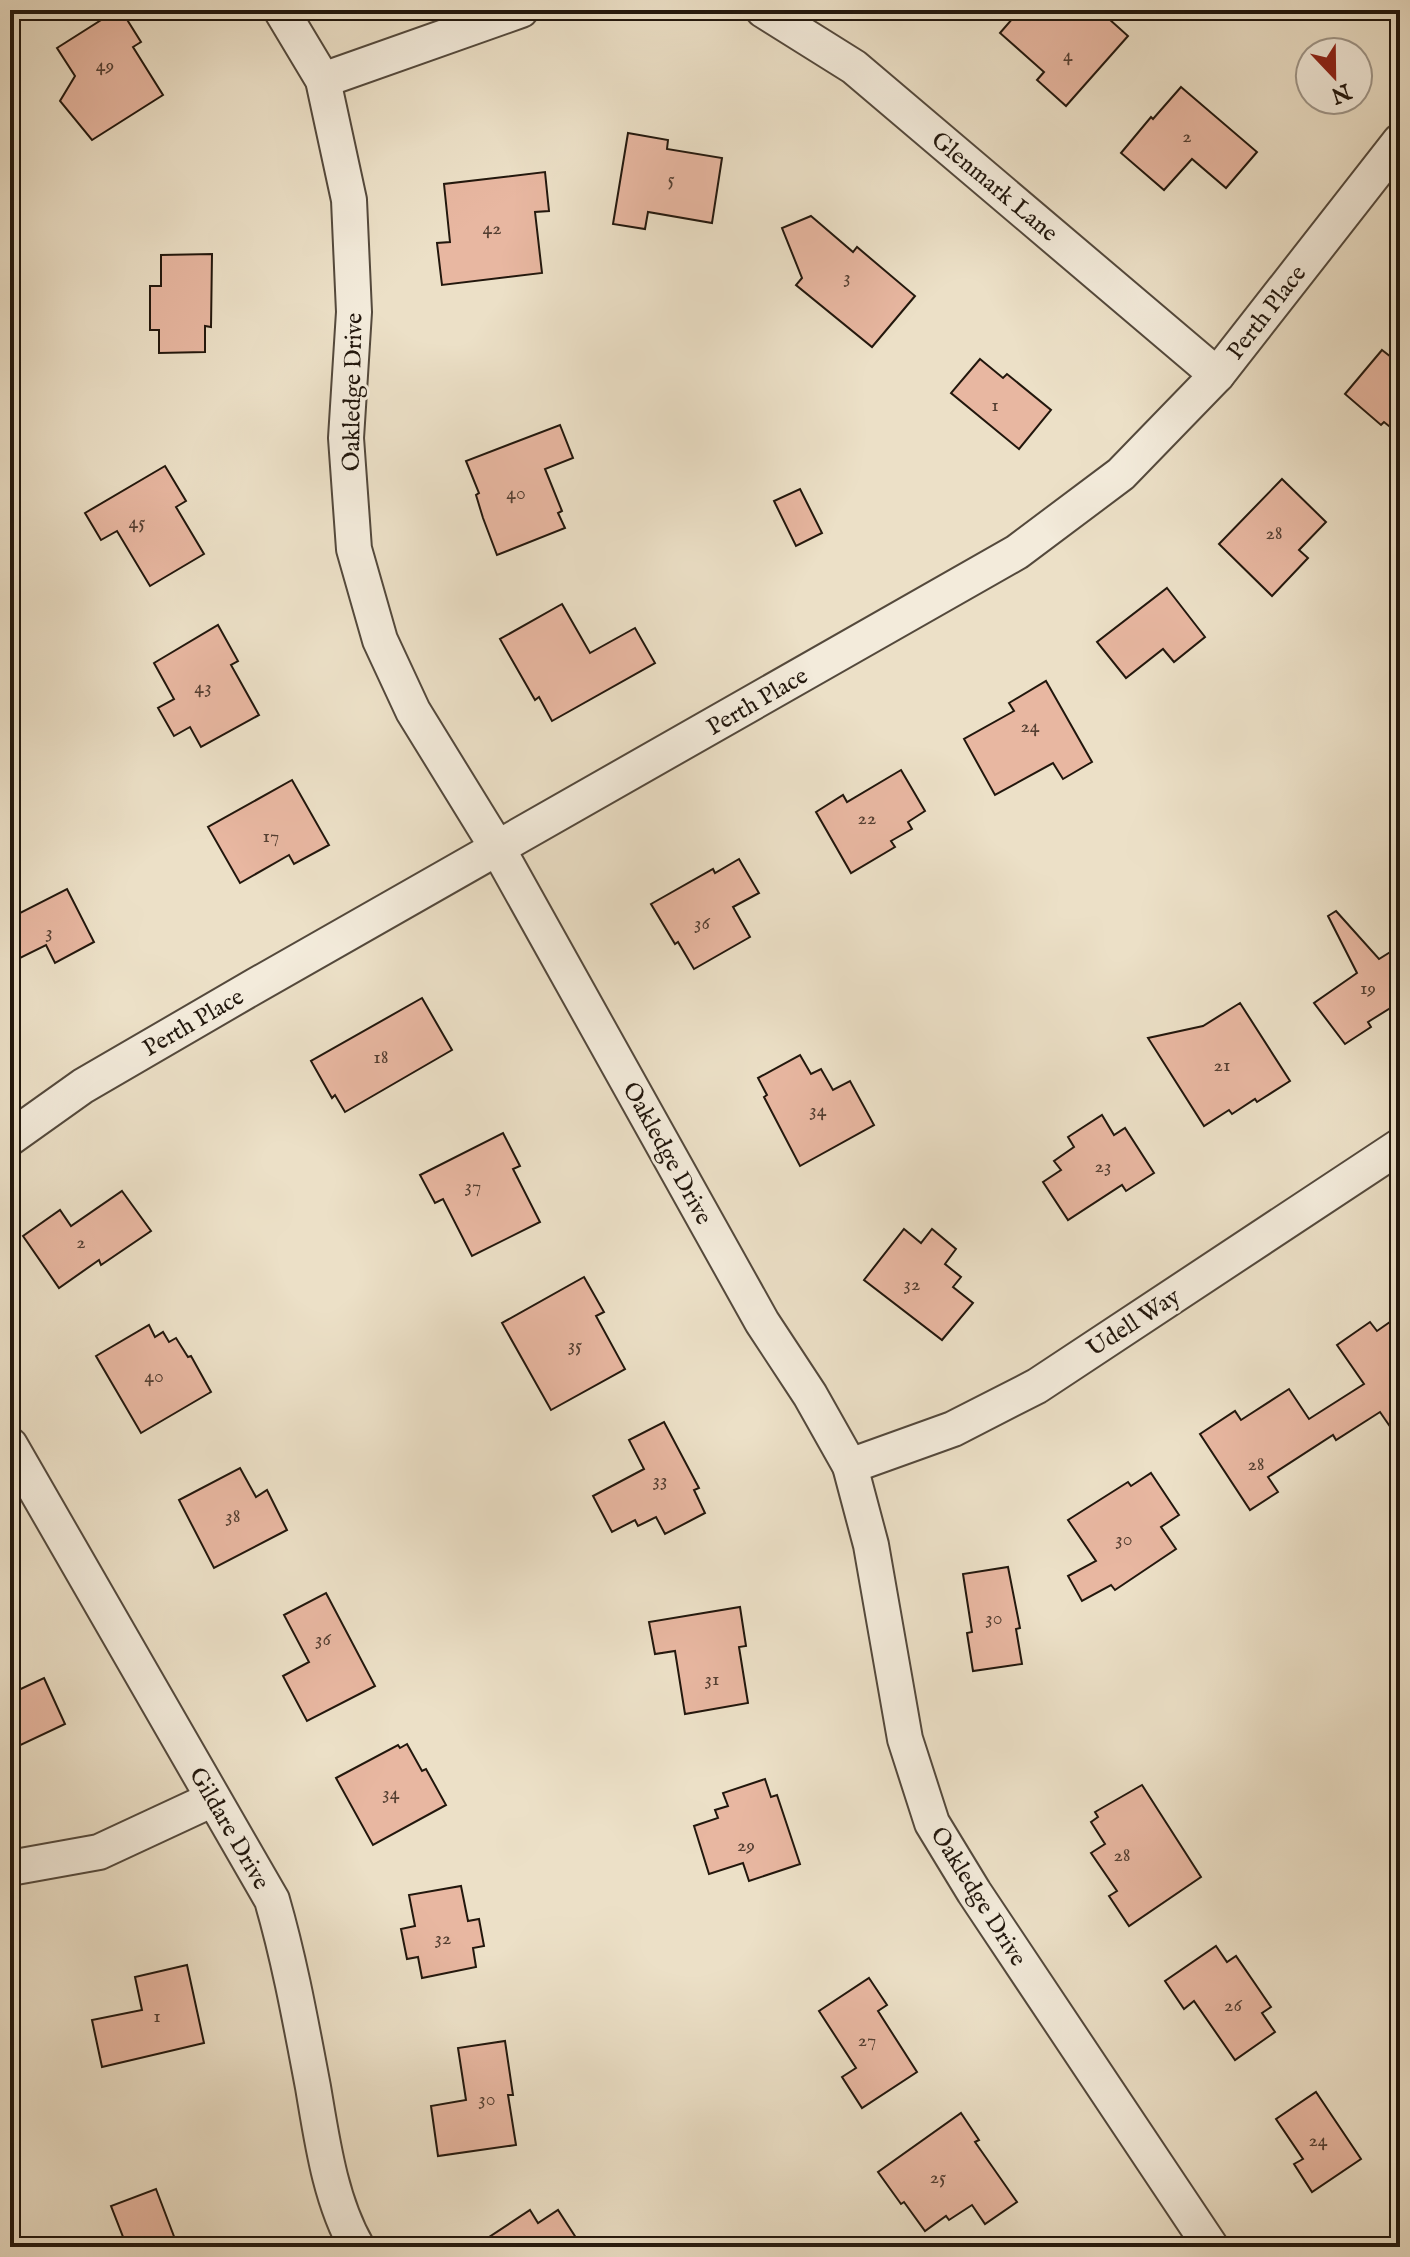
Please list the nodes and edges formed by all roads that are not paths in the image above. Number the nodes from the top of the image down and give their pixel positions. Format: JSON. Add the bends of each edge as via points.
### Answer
{"nodes":[{"id":1,"x":281,"y":10,"type":"edge"},
{"id":2,"x":521,"y":10,"type":"edge"},
{"id":3,"x":763,"y":10,"type":"edge"},
{"id":4,"x":323,"y":80,"type":"junction"},
{"id":5,"x":1400,"y":141,"type":"edge"},
{"id":6,"x":1217,"y":375,"type":"junction"},
{"id":7,"x":498,"y":849,"type":"junction"},
{"id":8,"x":10,"y":1138,"type":"edge"},
{"id":9,"x":1400,"y":1146,"type":"edge"},
{"id":10,"x":10,"y":1445,"type":"edge"},
{"id":11,"x":850,"y":1466,"type":"junction"},
{"id":12,"x":213,"y":1799,"type":"junction"},
{"id":13,"x":10,"y":1868,"type":"edge"},
{"id":14,"x":357,"y":2247,"type":"edge"},
{"id":15,"x":1211,"y":2247,"type":"edge"}],
"edges":[{"from":1,"to":4,"type":"street","name":"Oakledge Drive"},
{"from":2,"to":4,"type":"street"},
{"from":3,"to":6,"type":"street","name":"Glenmark Lane","via":[[854,67]]},
{"from":4,"to":7,"type":"street","name":"Oakledge Drive","via":[[349,200],[354,312],[346,438],[354,549],[380,640],[413,711]]},
{"from":5,"to":6,"type":"street","name":"Perth Place"},
{"from":6,"to":7,"type":"street","name":"Perth Place","via":[[1121,474],[1017,552]]},
{"from":7,"to":8,"type":"street","name":"Perth Place","via":[[83,1086]]},
{"from":7,"to":11,"type":"street","name":"Oakledge Drive","via":[[762,1322]]},
{"from":9,"to":11,"type":"street","name":"Udell Way","via":[[1037,1386],[953,1429]]},
{"from":10,"to":12,"type":"street","name":"Gildare Drive"},
{"from":11,"to":15,"type":"street","name":"Oakledge Drive","via":[[871,1545],[905,1739],[932,1823]]},
{"from":12,"to":13,"type":"street","via":[[99,1852]]},
{"from":12,"to":14,"type":"street","name":"Gildare Drive","via":[[272,1900],[289,1959],[323,2146],[345,2226]]}]}
